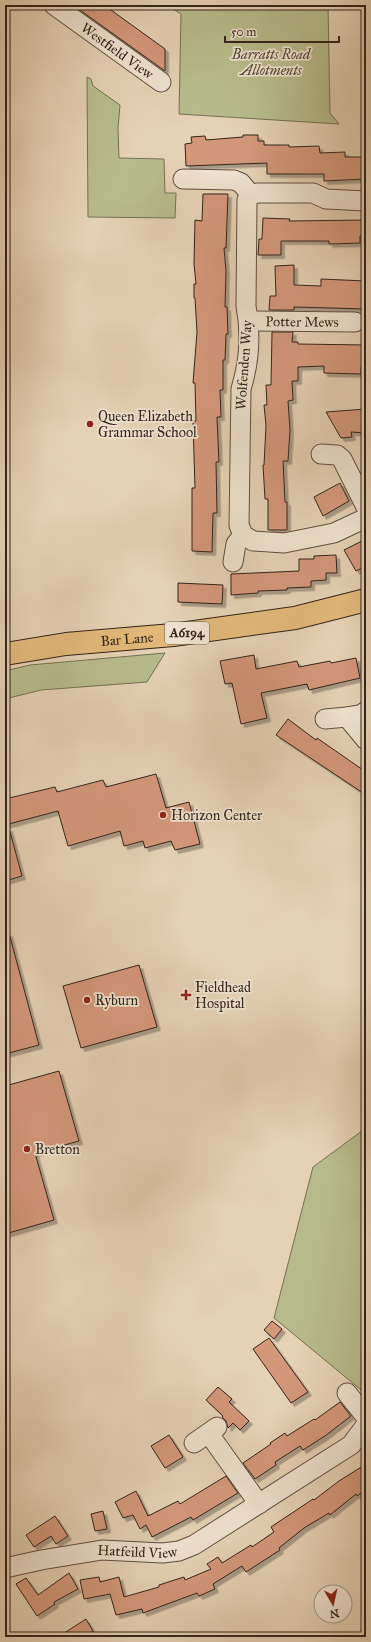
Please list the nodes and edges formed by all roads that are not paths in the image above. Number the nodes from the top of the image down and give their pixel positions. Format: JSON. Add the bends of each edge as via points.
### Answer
{"nodes":[{"id":1,"x":54,"y":5,"type":"edge"},
{"id":2,"x":161,"y":82,"type":"dead end"},
{"id":3,"x":183,"y":179,"type":"dead end"},
{"id":4,"x":251,"y":195,"type":"junction"},
{"id":5,"x":366,"y":201,"type":"edge"},
{"id":6,"x":249,"y":321,"type":"junction"},
{"id":7,"x":355,"y":322,"type":"dead end"},
{"id":8,"x":321,"y":454,"type":"dead end"},
{"id":9,"x":366,"y":507,"type":"edge"},
{"id":10,"x":366,"y":518,"type":"edge"},
{"id":11,"x":243,"y":535,"type":"junction"},
{"id":12,"x":233,"y":562,"type":"dead end"},
{"id":13,"x":366,"y":600,"type":"edge"},
{"id":14,"x":5,"y":654,"type":"edge"},
{"id":15,"x":366,"y":711,"type":"edge"},
{"id":16,"x":347,"y":717,"type":"junction"},
{"id":17,"x":325,"y":719,"type":"dead end"},
{"id":18,"x":366,"y":740,"type":"edge"},
{"id":19,"x":347,"y":1393,"type":"dead end"},
{"id":20,"x":366,"y":1417,"type":"edge"},
{"id":21,"x":366,"y":1425,"type":"edge"},
{"id":22,"x":206,"y":1435,"type":"dead end"},
{"id":23,"x":259,"y":1504,"type":"junction"},
{"id":24,"x":5,"y":1568,"type":"edge"}],
"edges":[{"from":1,"to":2,"type":"street","name":"Westfield View"},
{"from":3,"to":4,"type":"street","via":[[234,180],[241,183]]},
{"from":4,"to":5,"type":"street","via":[[313,193],[326,199]]},
{"from":4,"to":6,"type":"street","name":"Wolfenden Way","via":[[247,207],[246,306]]},
{"from":6,"to":7,"type":"street","name":"Potter Mews"},
{"from":6,"to":11,"type":"street","name":"Wolfenden Way","via":[[246,372],[240,389],[239,525]]},
{"from":8,"to":9,"type":"street","via":[[337,455],[342,459]]},
{"from":10,"to":11,"type":"street","via":[[334,533],[284,543],[253,541]]},
{"from":11,"to":12,"type":"street","via":[[236,544]]},
{"from":13,"to":14,"type":"main road","name":"Bar Lane","number":"A6194","via":[[295,618],[173,635],[66,644]]},
{"from":15,"to":16,"type":"street"},
{"from":16,"to":17,"type":"street"},
{"from":16,"to":18,"type":"street"},
{"from":19,"to":20,"type":"street"},
{"from":21,"to":23,"type":"street","name":"Hatfeild View","via":[[351,1445]]},
{"from":22,"to":23,"type":"street"},
{"from":23,"to":24,"type":"street","name":"Hatfeild View","via":[[194,1545],[179,1551],[163,1553],[102,1550]]}]}
